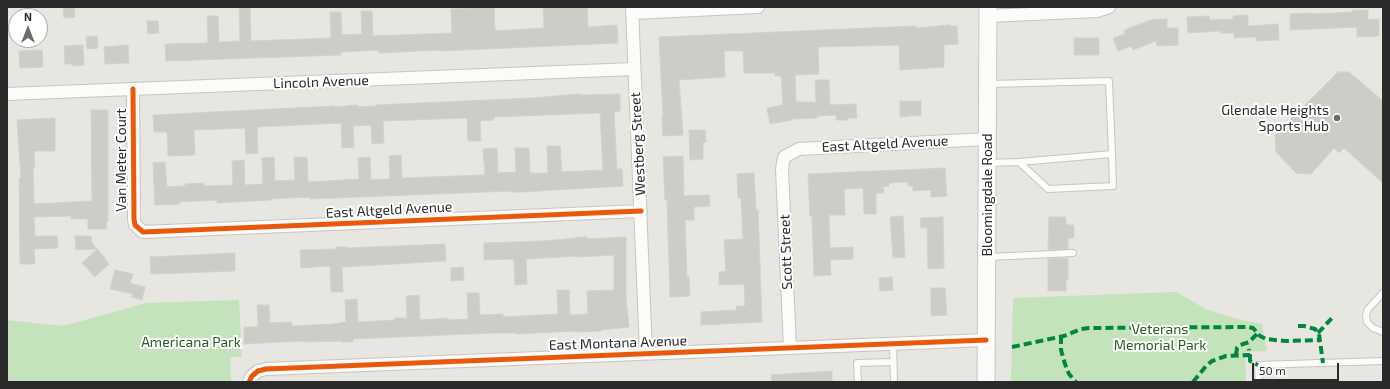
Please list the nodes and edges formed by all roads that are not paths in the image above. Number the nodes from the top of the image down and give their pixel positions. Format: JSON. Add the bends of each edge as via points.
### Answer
{"nodes":[{"id":1,"x":758,"y":7,"type":"edge"},
{"id":2,"x":1109,"y":7,"type":"edge"},
{"id":3,"x":633,"y":10,"type":"edge"},
{"id":4,"x":988,"y":11,"type":"edge"},
{"id":5,"x":634,"y":69,"type":"junction"},
{"id":6,"x":988,"y":84,"type":"junction"},
{"id":7,"x":133,"y":89,"type":"junction"},
{"id":8,"x":7,"y":94,"type":"edge"},
{"id":9,"x":987,"y":139,"type":"junction"},
{"id":10,"x":1112,"y":154,"type":"junction"},
{"id":11,"x":784,"y":156,"type":"joint"},
{"id":12,"x":1019,"y":162,"type":"junction"},
{"id":13,"x":987,"y":163,"type":"junction"},
{"id":14,"x":641,"y":211,"type":"junction"},
{"id":15,"x":138,"y":229,"type":"joint"},
{"id":16,"x":1073,"y":253,"type":"dead end"},
{"id":17,"x":987,"y":258,"type":"junction"},
{"id":18,"x":1383,"y":293,"type":"edge"},
{"id":19,"x":1383,"y":332,"type":"edge"},
{"id":20,"x":986,"y":340,"type":"junction"},
{"id":21,"x":893,"y":344,"type":"junction"},
{"id":22,"x":790,"y":348,"type":"junction"},
{"id":23,"x":646,"y":354,"type":"junction"},
{"id":24,"x":1383,"y":360,"type":"edge"},
{"id":25,"x":893,"y":362,"type":"junction"},
{"id":26,"x":251,"y":379,"type":"edge"},
{"id":27,"x":858,"y":382,"type":"edge"},
{"id":28,"x":894,"y":382,"type":"edge"},
{"id":29,"x":986,"y":382,"type":"edge"},
{"id":30,"x":1259,"y":382,"type":"edge"}],
"edges":[{"from":1,"to":3,"type":"street"},
{"from":2,"to":4,"type":"street","via":[[1097,11]]},
{"from":3,"to":5,"type":"street","name":"Westberg Street"},
{"from":4,"to":6,"type":"main road","name":"Bloomingdale Road"},
{"from":5,"to":7,"type":"street","name":"Lincoln Avenue"},
{"from":5,"to":14,"type":"street","name":"Westberg Street"},
{"from":6,"to":9,"type":"main road","name":"Bloomingdale Road"},
{"from":6,"to":10,"type":"lane","via":[[1108,81]]},
{"from":7,"to":8,"type":"street","name":"Lincoln Avenue"},
{"from":7,"to":15,"type":"street","name":"Van Meter Court","via":[[134,219]]},
{"from":9,"to":11,"type":"street","name":"East Altgeld Avenue","via":[[799,149]]},
{"from":9,"to":13,"type":"main road","name":"Bloomingdale Road"},
{"from":10,"to":12,"type":"lane"},
{"from":10,"to":12,"type":"lane","via":[[1113,186],[1048,189]]},
{"from":11,"to":22,"type":"street","name":"Scott Street","via":[[782,169]]},
{"from":12,"to":13,"type":"lane"},
{"from":13,"to":17,"type":"main road","name":"Bloomingdale Road"},
{"from":14,"to":15,"type":"street","name":"East Altgeld Avenue","via":[[148,232]]},
{"from":14,"to":23,"type":"street","name":"Westberg Street"},
{"from":16,"to":17,"type":"lane"},
{"from":17,"to":20,"type":"main road","name":"Bloomingdale Road"},
{"from":18,"to":19,"type":"lane","via":[[1368,309],[1366,315],[1367,322],[1372,328]]},
{"from":20,"to":21,"type":"street","name":"East Montana Avenue"},
{"from":20,"to":29,"type":"main road","name":"Bloomingdale Road"},
{"from":21,"to":22,"type":"street","name":"East Montana Avenue"},
{"from":21,"to":25,"type":"lane"},
{"from":22,"to":23,"type":"street","name":"East Montana Avenue"},
{"from":23,"to":26,"type":"street","name":"East Montana Avenue","via":[[266,369],[258,371]]},
{"from":24,"to":30,"type":"lane","via":[[1258,365]]},
{"from":25,"to":27,"type":"lane","via":[[857,363]]},
{"from":25,"to":28,"type":"lane"}]}
